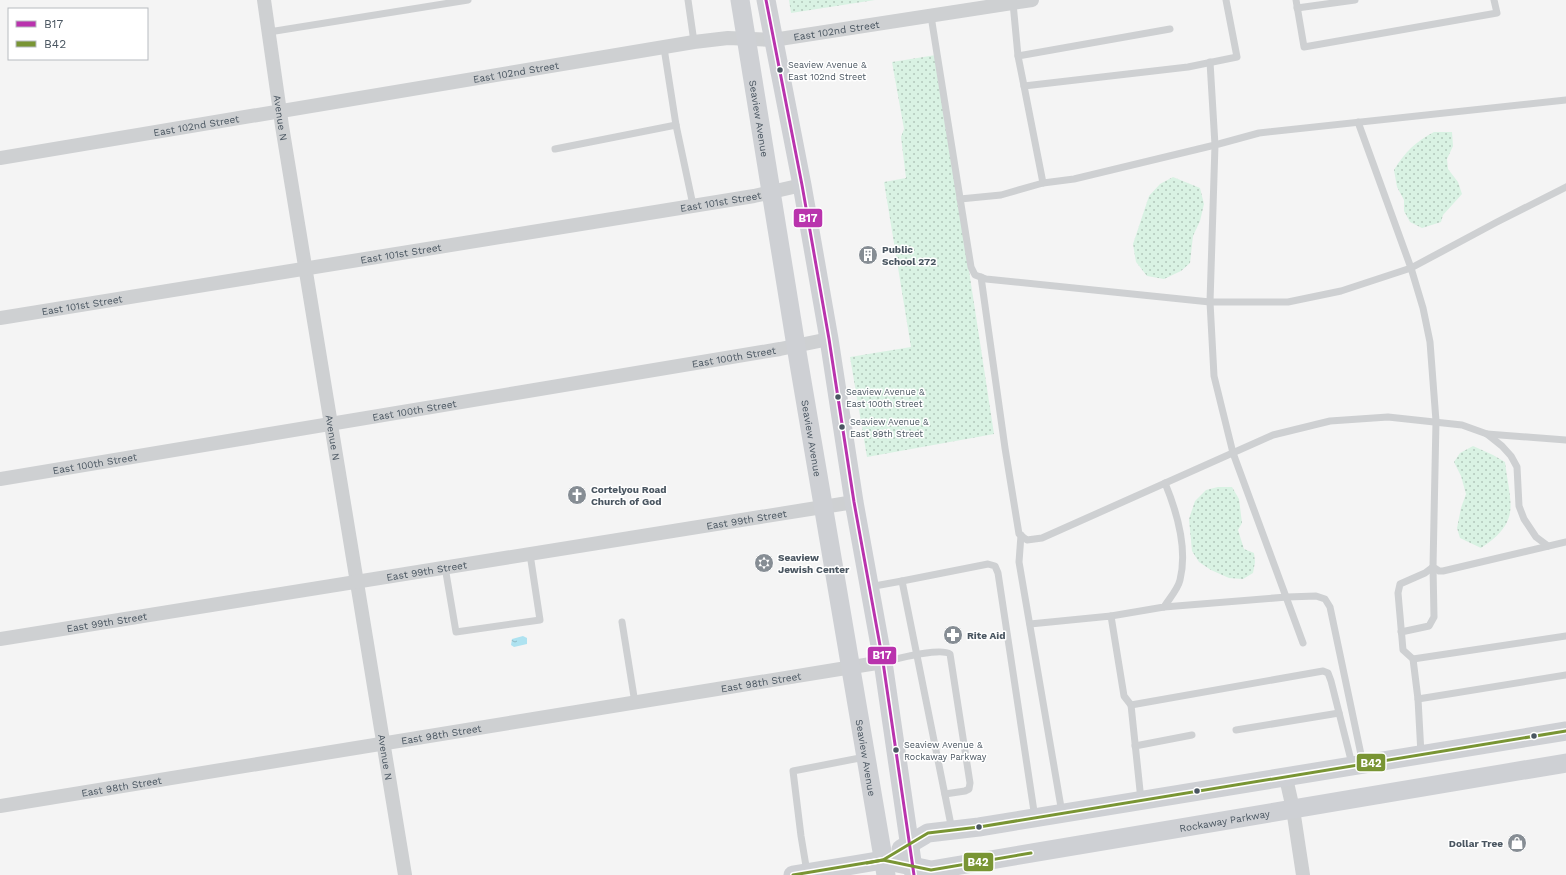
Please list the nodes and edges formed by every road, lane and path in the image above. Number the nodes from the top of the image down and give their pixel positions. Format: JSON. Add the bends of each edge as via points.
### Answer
{"nodes":[{"id":1,"x":264,"y":0,"type":"edge"},
{"id":2,"x":468,"y":0,"type":"edge"},
{"id":3,"x":688,"y":0,"type":"edge"},
{"id":4,"x":740,"y":0,"type":"edge"},
{"id":5,"x":766,"y":0,"type":"edge"},
{"id":6,"x":1032,"y":0,"type":"edge"},
{"id":7,"x":1226,"y":0,"type":"edge"},
{"id":8,"x":1296,"y":0,"type":"edge"},
{"id":9,"x":1355,"y":0,"type":"edge"},
{"id":10,"x":1494,"y":0,"type":"edge"},
{"id":11,"x":1013,"y":3,"type":"junction"},
{"id":12,"x":1297,"y":8,"type":"junction"},
{"id":13,"x":931,"y":16,"type":"junction"},
{"id":14,"x":1170,"y":29,"type":"dead end"},
{"id":15,"x":269,"y":32,"type":"junction"},
{"id":16,"x":747,"y":40,"type":"junction"},
{"id":17,"x":773,"y":40,"type":"junction"},
{"id":18,"x":694,"y":42,"type":"junction"},
{"id":19,"x":664,"y":48,"type":"junction"},
{"id":20,"x":1018,"y":56,"type":"junction"},
{"id":21,"x":1210,"y":62,"type":"junction"},
{"id":22,"x":1024,"y":86,"type":"junction"},
{"id":23,"x":1566,"y":100,"type":"edge"},
{"id":24,"x":280,"y":112,"type":"junction"},
{"id":25,"x":1358,"y":122,"type":"junction"},
{"id":26,"x":676,"y":125,"type":"junction"},
{"id":27,"x":1215,"y":145,"type":"junction"},
{"id":28,"x":555,"y":149,"type":"dead end"},
{"id":29,"x":0,"y":158,"type":"edge"},
{"id":30,"x":1043,"y":183,"type":"junction"},
{"id":31,"x":802,"y":185,"type":"junction"},
{"id":32,"x":1566,"y":187,"type":"edge"},
{"id":33,"x":771,"y":193,"type":"junction"},
{"id":34,"x":960,"y":199,"type":"junction"},
{"id":35,"x":693,"y":205,"type":"junction"},
{"id":36,"x":305,"y":268,"type":"junction"},
{"id":37,"x":1411,"y":268,"type":"junction"},
{"id":38,"x":981,"y":277,"type":"junction"},
{"id":39,"x":1210,"y":302,"type":"junction"},
{"id":40,"x":0,"y":318,"type":"edge"},
{"id":41,"x":829,"y":339,"type":"junction"},
{"id":42,"x":796,"y":346,"type":"junction"},
{"id":43,"x":1436,"y":421,"type":"junction"},
{"id":44,"x":330,"y":425,"type":"junction"},
{"id":45,"x":1487,"y":434,"type":"junction"},
{"id":46,"x":1566,"y":440,"type":"edge"},
{"id":47,"x":1233,"y":453,"type":"junction"},
{"id":48,"x":0,"y":479,"type":"edge"},
{"id":49,"x":1165,"y":483,"type":"junction"},
{"id":50,"x":854,"y":502,"type":"junction"},
{"id":51,"x":824,"y":507,"type":"junction"},
{"id":52,"x":1021,"y":535,"type":"junction"},
{"id":53,"x":1566,"y":542,"type":"edge"},
{"id":54,"x":1548,"y":546,"type":"junction"},
{"id":55,"x":530,"y":554,"type":"junction"},
{"id":56,"x":445,"y":567,"type":"junction"},
{"id":57,"x":1433,"y":567,"type":"junction"},
{"id":58,"x":356,"y":581,"type":"junction"},
{"id":59,"x":902,"y":581,"type":"junction"},
{"id":60,"x":869,"y":587,"type":"junction"},
{"id":61,"x":1287,"y":596,"type":"junction"},
{"id":62,"x":1164,"y":607,"type":"junction"},
{"id":63,"x":1111,"y":616,"type":"junction"},
{"id":64,"x":622,"y":622,"type":"dead end"},
{"id":65,"x":1030,"y":624,"type":"junction"},
{"id":66,"x":1402,"y":632,"type":"junction"},
{"id":67,"x":1566,"y":636,"type":"edge"},
{"id":68,"x":0,"y":639,"type":"edge"},
{"id":69,"x":1303,"y":643,"type":"dead end"},
{"id":70,"x":917,"y":655,"type":"junction"},
{"id":71,"x":1413,"y":659,"type":"junction"},
{"id":72,"x":882,"y":662,"type":"junction"},
{"id":73,"x":851,"y":668,"type":"junction"},
{"id":74,"x":1566,"y":675,"type":"edge"},
{"id":75,"x":1418,"y":699,"type":"junction"},
{"id":76,"x":635,"y":703,"type":"junction"},
{"id":77,"x":1131,"y":705,"type":"junction"},
{"id":78,"x":1339,"y":713,"type":"junction"},
{"id":79,"x":1236,"y":730,"type":"dead end"},
{"id":80,"x":1566,"y":731,"type":"edge"},
{"id":81,"x":1192,"y":735,"type":"dead end"},
{"id":82,"x":383,"y":743,"type":"junction"},
{"id":83,"x":1135,"y":746,"type":"junction"},
{"id":84,"x":1421,"y":755,"type":"junction"},
{"id":85,"x":866,"y":757,"type":"junction"},
{"id":86,"x":1566,"y":763,"type":"edge"},
{"id":87,"x":1358,"y":766,"type":"junction"},
{"id":88,"x":1286,"y":778,"type":"junction"},
{"id":89,"x":945,"y":794,"type":"junction"},
{"id":90,"x":1141,"y":801,"type":"junction"},
{"id":91,"x":0,"y":806,"type":"edge"},
{"id":92,"x":1293,"y":808,"type":"junction"},
{"id":93,"x":1062,"y":813,"type":"junction"},
{"id":94,"x":1035,"y":818,"type":"junction"},
{"id":95,"x":952,"y":830,"type":"junction"},
{"id":96,"x":910,"y":843,"type":"junction"},
{"id":97,"x":884,"y":868,"type":"edge"},
{"id":98,"x":913,"y":871,"type":"edge"},
{"id":99,"x":800,"y":874,"type":"edge"},
{"id":100,"x":404,"y":875,"type":"edge"},
{"id":101,"x":1303,"y":875,"type":"edge"}],
"edges":[{"from":1,"to":15,"type":"street","name":"Avenue N"},
{"from":2,"to":15,"type":"lane"},
{"from":3,"to":18,"type":"lane"},
{"from":4,"to":16,"type":"street","name":"Seaview Avenue"},
{"from":5,"to":17,"type":"street"},
{"from":6,"to":11,"type":"street","name":"East 102nd Street"},
{"from":7,"to":21,"type":"lane","via":[[1237,58]]},
{"from":8,"to":12,"type":"lane"},
{"from":9,"to":12,"type":"lane"},
{"from":10,"to":12,"type":"lane","via":[[1497,13],[1304,47]]},
{"from":11,"to":13,"type":"street","name":"East 102nd Street"},
{"from":11,"to":20,"type":"lane"},
{"from":13,"to":17,"type":"street","name":"East 102nd Street"},
{"from":13,"to":34,"type":"lane"},
{"from":14,"to":20,"type":"lane"},
{"from":15,"to":24,"type":"street","name":"Avenue N"},
{"from":16,"to":17,"type":"street","name":"East 102nd Street"},
{"from":16,"to":18,"type":"street","name":"East 102nd Street","via":[[728,38]]},
{"from":16,"to":33,"type":"street","name":"Seaview Avenue"},
{"from":17,"to":31,"type":"street"},
{"from":18,"to":19,"type":"street","name":"East 102nd Street"},
{"from":19,"to":24,"type":"street","name":"East 102nd Street"},
{"from":19,"to":26,"type":"lane"},
{"from":20,"to":22,"type":"lane"},
{"from":21,"to":22,"type":"lane","via":[[1188,67]]},
{"from":21,"to":27,"type":"lane"},
{"from":22,"to":30,"type":"lane"},
{"from":23,"to":25,"type":"lane"},
{"from":24,"to":29,"type":"street","name":"East 102nd Street"},
{"from":24,"to":36,"type":"street","name":"Avenue N"},
{"from":25,"to":27,"type":"lane","via":[[1259,133]]},
{"from":25,"to":37,"type":"lane"},
{"from":26,"to":28,"type":"lane"},
{"from":26,"to":35,"type":"lane"},
{"from":27,"to":30,"type":"lane","via":[[1074,179]]},
{"from":27,"to":39,"type":"lane"},
{"from":30,"to":34,"type":"lane","via":[[1001,195]]},
{"from":31,"to":33,"type":"street","name":"East 101st Street"},
{"from":31,"to":41,"type":"street"},
{"from":32,"to":37,"type":"lane"},
{"from":33,"to":35,"type":"street","name":"East 101st Street"},
{"from":33,"to":42,"type":"street","name":"Seaview Avenue"},
{"from":34,"to":38,"type":"lane","via":[[971,267],[975,275]]},
{"from":35,"to":36,"type":"street","name":"East 101st Street"},
{"from":36,"to":40,"type":"street","name":"East 101st Street"},
{"from":36,"to":44,"type":"street","name":"Avenue N"},
{"from":37,"to":39,"type":"lane","via":[[1341,291],[1288,302]]},
{"from":37,"to":43,"type":"lane","via":[[1430,342]]},
{"from":38,"to":39,"type":"lane"},
{"from":38,"to":52,"type":"lane","via":[[1005,448]]},
{"from":39,"to":47,"type":"lane","via":[[1214,376]]},
{"from":41,"to":42,"type":"street","name":"East 100th Street"},
{"from":41,"to":50,"type":"street"},
{"from":42,"to":44,"type":"street","name":"East 100th Street"},
{"from":42,"to":51,"type":"street","name":"Seaview Avenue"},
{"from":43,"to":45,"type":"lane","via":[[1462,425]]},
{"from":43,"to":47,"type":"lane","via":[[1388,417],[1330,421],[1273,435]]},
{"from":43,"to":57,"type":"lane"},
{"from":44,"to":48,"type":"street","name":"East 100th Street"},
{"from":44,"to":58,"type":"street","name":"Avenue N"},
{"from":45,"to":46,"type":"lane"},
{"from":45,"to":54,"type":"lane","via":[[1502,446],[1517,467],[1519,506],[1524,519],[1536,537]]},
{"from":47,"to":49,"type":"lane"},
{"from":47,"to":61,"type":"lane"},
{"from":49,"to":52,"type":"lane","via":[[1042,538],[1027,540]]},
{"from":49,"to":62,"type":"lane","via":[[1174,504],[1182,541],[1182,561],[1180,581]]},
{"from":50,"to":51,"type":"street","name":"East 99th Street"},
{"from":50,"to":60,"type":"street"},
{"from":51,"to":55,"type":"street","name":"East 99th Street"},
{"from":51,"to":73,"type":"street","name":"Seaview Avenue"},
{"from":52,"to":65,"type":"lane","via":[[1019,562]]},
{"from":53,"to":54,"type":"lane"},
{"from":54,"to":57,"type":"lane","via":[[1443,571]]},
{"from":55,"to":56,"type":"street","name":"East 99th Street"},
{"from":55,"to":56,"type":"lane","via":[[540,620],[456,632]]},
{"from":56,"to":58,"type":"street","name":"East 99th Street"},
{"from":57,"to":66,"type":"lane","via":[[1400,584],[1398,593]]},
{"from":57,"to":66,"type":"lane","via":[[1432,622],[1428,626]]},
{"from":58,"to":68,"type":"street","name":"East 99th Street"},
{"from":58,"to":82,"type":"street","name":"Avenue N"},
{"from":59,"to":60,"type":"lane"},
{"from":59,"to":70,"type":"lane"},
{"from":59,"to":94,"type":"lane","via":[[988,564],[995,566]]},
{"from":60,"to":72,"type":"street"},
{"from":61,"to":62,"type":"lane"},
{"from":61,"to":69,"type":"lane"},
{"from":61,"to":87,"type":"lane","via":[[1325,598],[1330,607]]},
{"from":62,"to":63,"type":"lane"},
{"from":63,"to":65,"type":"lane"},
{"from":63,"to":77,"type":"lane","via":[[1124,696]]},
{"from":64,"to":76,"type":"lane"},
{"from":65,"to":93,"type":"lane"},
{"from":66,"to":71,"type":"lane","via":[[1403,650]]},
{"from":67,"to":71,"type":"lane"},
{"from":70,"to":72,"type":"lane"},
{"from":70,"to":89,"type":"lane"},
{"from":70,"to":89,"type":"lane","via":[[945,651],[950,654],[970,783],[969,789],[965,791]]},
{"from":71,"to":75,"type":"lane"},
{"from":72,"to":73,"type":"street","name":"East 98th Street"},
{"from":72,"to":96,"type":"street"},
{"from":73,"to":76,"type":"street","name":"East 98th Street"},
{"from":73,"to":85,"type":"street","name":"Seaview Avenue"},
{"from":74,"to":75,"type":"lane"},
{"from":75,"to":84,"type":"lane"},
{"from":76,"to":82,"type":"street","name":"East 98th Street"},
{"from":77,"to":78,"type":"lane","via":[[1322,671],[1328,673],[1332,681]]},
{"from":77,"to":83,"type":"lane"},
{"from":78,"to":79,"type":"lane"},
{"from":78,"to":87,"type":"lane"},
{"from":80,"to":84,"type":"street","name":"Rockaway Parkway"},
{"from":81,"to":83,"type":"lane"},
{"from":82,"to":91,"type":"street","name":"East 98th Street"},
{"from":82,"to":100,"type":"street","name":"Avenue N"},
{"from":83,"to":90,"type":"lane"},
{"from":84,"to":87,"type":"street","name":"Rockaway Parkway"},
{"from":85,"to":97,"type":"street","name":"Seaview Avenue"},
{"from":85,"to":99,"type":"lane","via":[[793,771],[801,836]]},
{"from":86,"to":92,"type":"street","name":"Rockaway Parkway"},
{"from":87,"to":88,"type":"street","name":"Rockaway Parkway"},
{"from":88,"to":90,"type":"street","name":"Rockaway Parkway"},
{"from":88,"to":92,"type":"street"},
{"from":89,"to":95,"type":"lane"},
{"from":90,"to":93,"type":"street","name":"Rockaway Parkway"},
{"from":92,"to":98,"type":"street","name":"Rockaway Parkway","via":[[967,867]]},
{"from":92,"to":101,"type":"street"},
{"from":93,"to":94,"type":"street","name":"Rockaway Parkway"},
{"from":94,"to":95,"type":"street","name":"Rockaway Parkway"},
{"from":95,"to":96,"type":"street","name":"Rockaway Parkway","via":[[928,833]]},
{"from":96,"to":97,"type":"street","name":"Rockaway Parkway"},
{"from":96,"to":98,"type":"street"},
{"from":97,"to":98,"type":"street","name":"Rockaway Parkway"},
{"from":97,"to":99,"type":"street","name":"Rockaway Parkway"}]}
